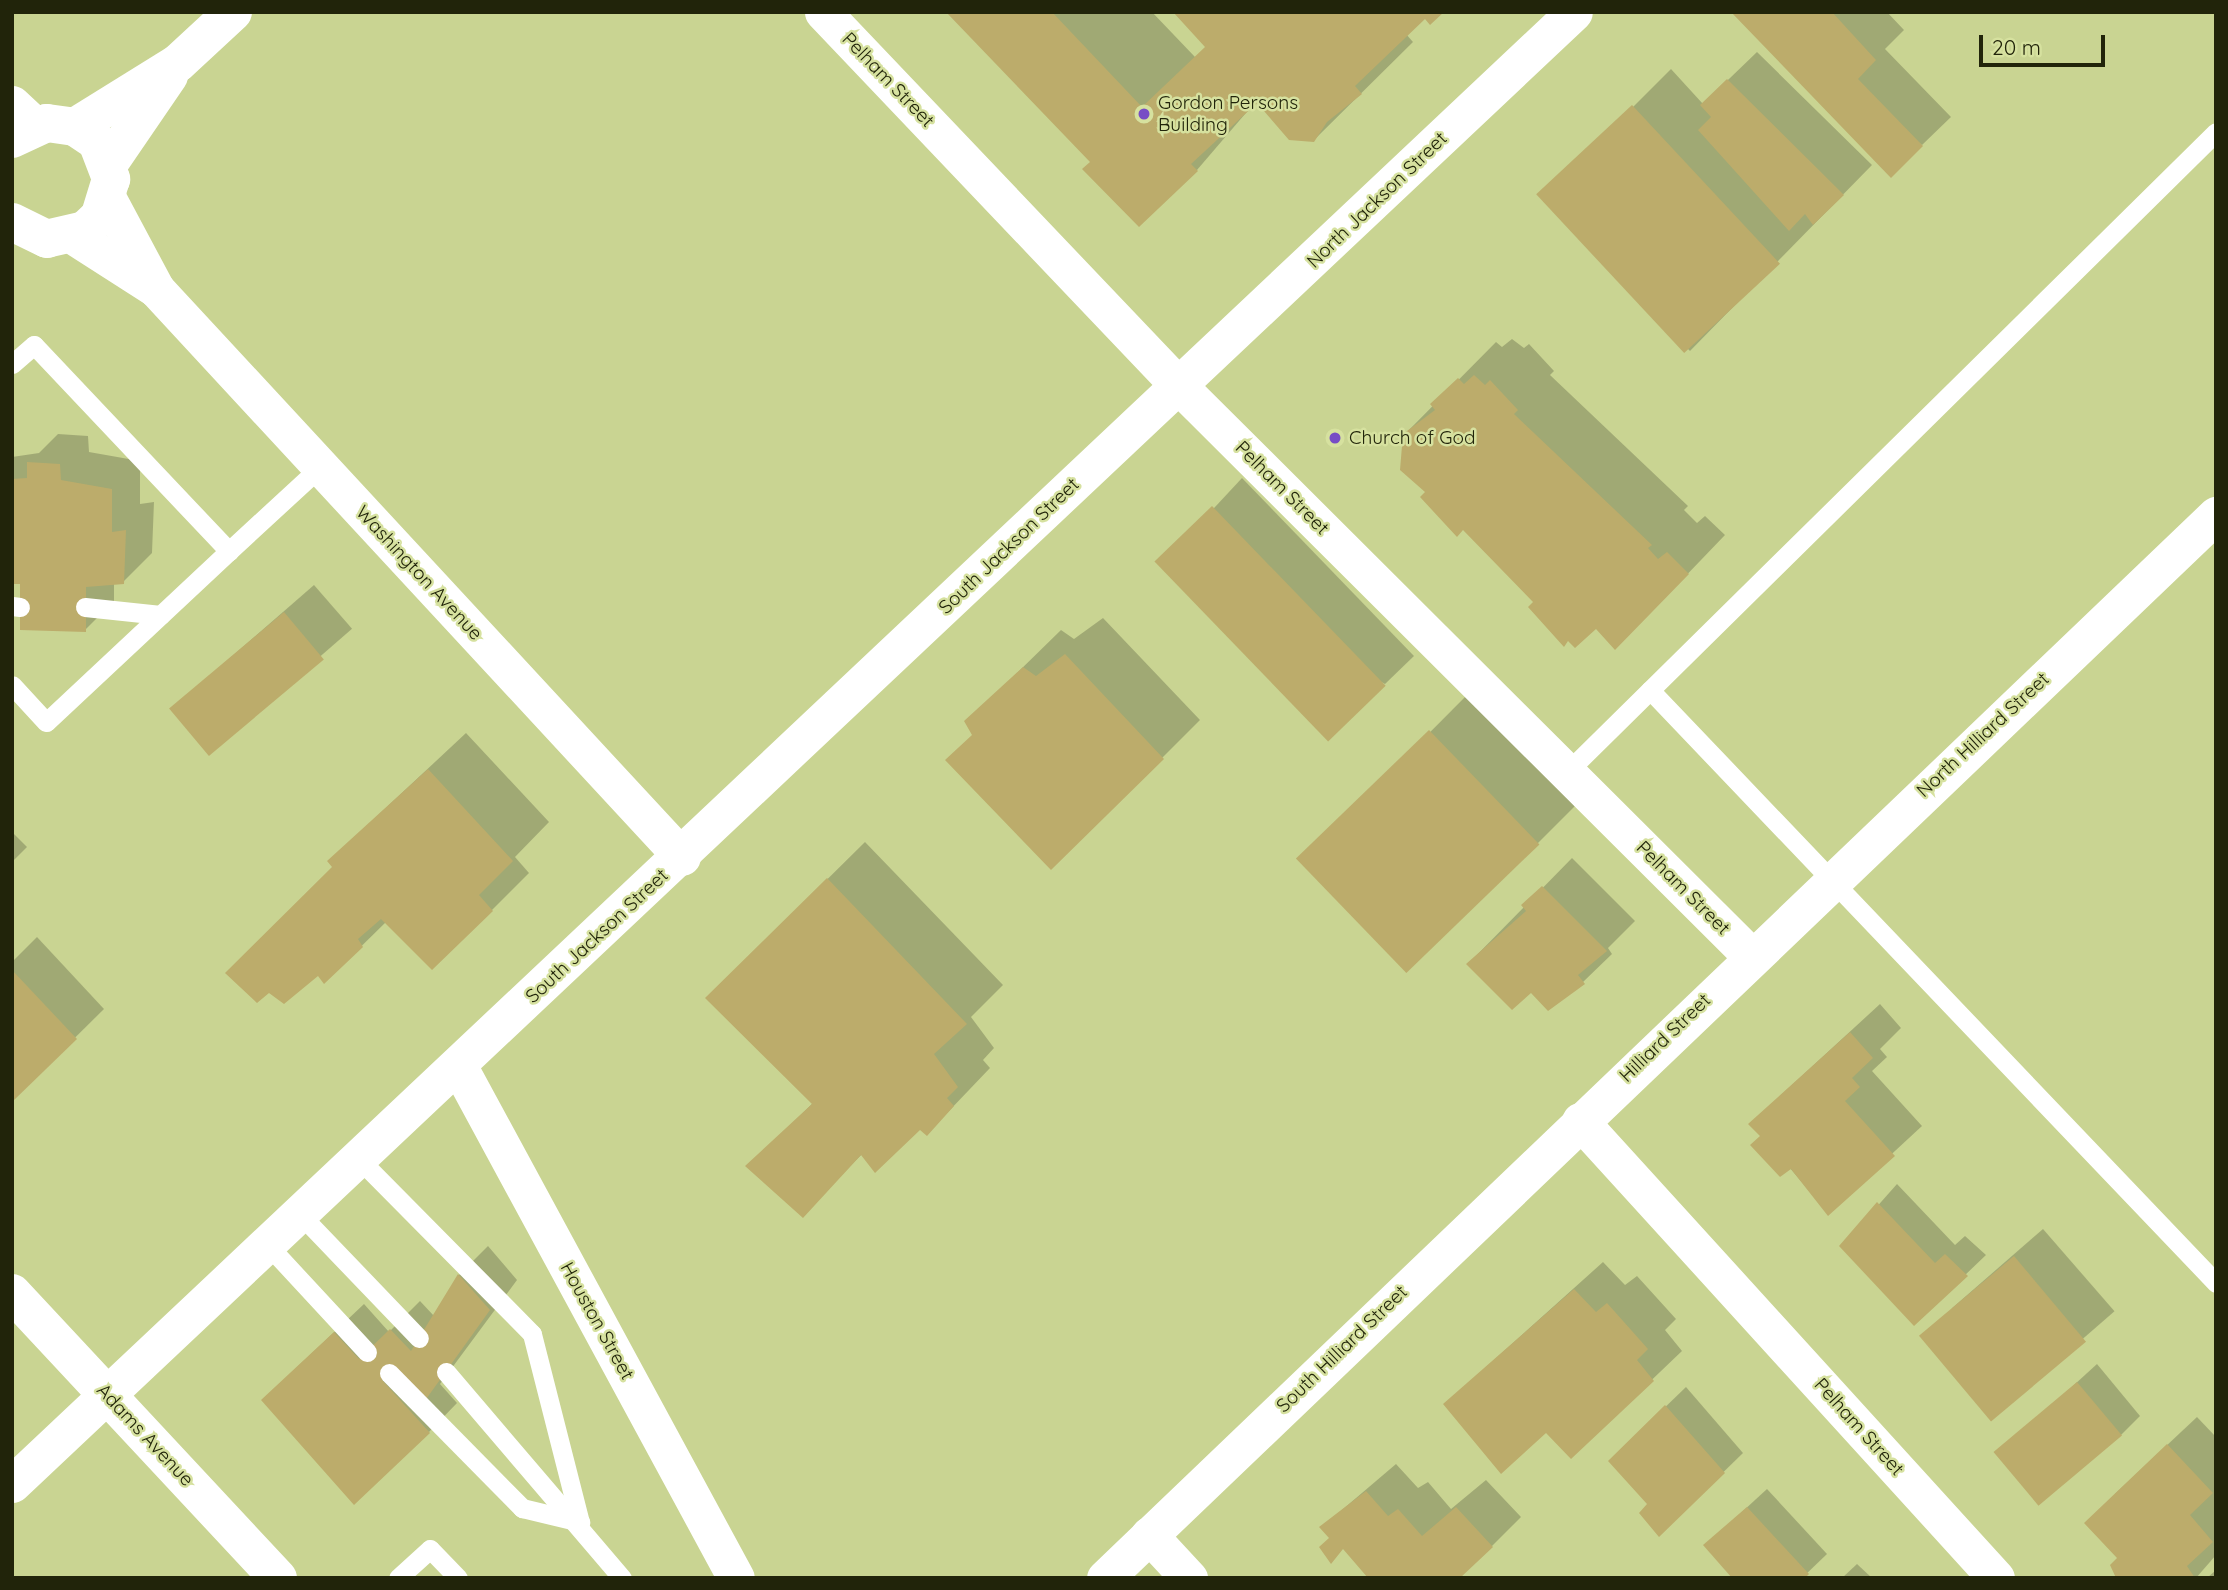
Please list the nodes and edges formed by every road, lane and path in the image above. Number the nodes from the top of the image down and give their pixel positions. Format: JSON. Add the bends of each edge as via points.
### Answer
{"nodes":[{"id":1,"x":233,"y":12,"type":"edge"},
{"id":2,"x":823,"y":12,"type":"edge"},
{"id":3,"x":1574,"y":12,"type":"edge"},
{"id":4,"x":178,"y":62,"type":"junction"},
{"id":5,"x":20,"y":123,"type":"edge"},
{"id":6,"x":75,"y":127,"type":"junction"},
{"id":7,"x":2216,"y":132,"type":"edge"},
{"id":8,"x":108,"y":182,"type":"junction"},
{"id":9,"x":17,"y":232,"type":"edge"},
{"id":10,"x":72,"y":235,"type":"junction"},
{"id":11,"x":156,"y":289,"type":"junction"},
{"id":12,"x":12,"y":364,"type":"edge"},
{"id":13,"x":1178,"y":385,"type":"junction"},
{"id":14,"x":320,"y":467,"type":"junction"},
{"id":15,"x":2216,"y":515,"type":"edge"},
{"id":16,"x":229,"y":551,"type":"junction"},
{"id":17,"x":85,"y":607,"type":"dead end"},
{"id":18,"x":161,"y":615,"type":"junction"},
{"id":19,"x":12,"y":685,"type":"edge"},
{"id":20,"x":1650,"y":690,"type":"junction"},
{"id":21,"x":1567,"y":772,"type":"junction"},
{"id":22,"x":682,"y":857,"type":"junction"},
{"id":23,"x":1830,"y":879,"type":"junction"},
{"id":24,"x":1750,"y":955,"type":"junction"},
{"id":25,"x":458,"y":1065,"type":"junction"},
{"id":26,"x":1580,"y":1121,"type":"junction"},
{"id":27,"x":358,"y":1158,"type":"junction"},
{"id":28,"x":297,"y":1211,"type":"junction"},
{"id":29,"x":265,"y":1242,"type":"junction"},
{"id":30,"x":2216,"y":1283,"type":"edge"},
{"id":31,"x":12,"y":1293,"type":"edge"},
{"id":32,"x":419,"y":1338,"type":"dead end"},
{"id":33,"x":367,"y":1352,"type":"dead end"},
{"id":34,"x":446,"y":1372,"type":"dead end"},
{"id":35,"x":389,"y":1373,"type":"dead end"},
{"id":36,"x":106,"y":1394,"type":"junction"},
{"id":37,"x":12,"y":1484,"type":"edge"},
{"id":38,"x":580,"y":1522,"type":"junction"},
{"id":39,"x":1149,"y":1535,"type":"junction"},
{"id":40,"x":278,"y":1578,"type":"edge"},
{"id":41,"x":398,"y":1578,"type":"edge"},
{"id":42,"x":458,"y":1578,"type":"edge"},
{"id":43,"x":622,"y":1578,"type":"edge"},
{"id":44,"x":736,"y":1578,"type":"edge"},
{"id":45,"x":1105,"y":1578,"type":"edge"},
{"id":46,"x":1189,"y":1578,"type":"edge"},
{"id":47,"x":1996,"y":1578,"type":"edge"}],
"edges":[{"from":1,"to":4,"type":"street"},
{"from":2,"to":13,"type":"street","name":"Pelham Street"},
{"from":3,"to":13,"type":"street","name":"North Jackson Street"},
{"from":4,"to":6,"type":"street"},
{"from":4,"to":8,"type":"street"},
{"from":5,"to":6,"type":"street"},
{"from":6,"to":8,"type":"street","via":[[97,142]]},
{"from":7,"to":20,"type":"lane"},
{"from":8,"to":10,"type":"street","via":[[100,216]]},
{"from":8,"to":11,"type":"street","name":"Washington Avenue"},
{"from":9,"to":10,"type":"street"},
{"from":10,"to":11,"type":"street","name":"Washington Avenue"},
{"from":11,"to":14,"type":"street","name":"Washington Avenue"},
{"from":12,"to":16,"type":"lane","via":[[34,345]]},
{"from":13,"to":21,"type":"street","name":"Pelham Street"},
{"from":13,"to":22,"type":"street","name":"South Jackson Street"},
{"from":14,"to":16,"type":"lane"},
{"from":14,"to":22,"type":"street","name":"Washington Avenue"},
{"from":15,"to":23,"type":"street","name":"North Hilliard Street"},
{"from":16,"to":18,"type":"lane"},
{"from":17,"to":18,"type":"lane"},
{"from":18,"to":19,"type":"lane","via":[[46,722]]},
{"from":20,"to":21,"type":"lane"},
{"from":20,"to":23,"type":"lane"},
{"from":21,"to":24,"type":"street","name":"Pelham Street"},
{"from":22,"to":25,"type":"street","name":"South Jackson Street"},
{"from":23,"to":24,"type":"street","name":"North Hilliard Street"},
{"from":23,"to":30,"type":"lane"},
{"from":24,"to":26,"type":"street","name":"Hilliard Street"},
{"from":25,"to":27,"type":"street","name":"South Jackson Street"},
{"from":25,"to":44,"type":"street","name":"Houston Street"},
{"from":26,"to":39,"type":"street","name":"South Hilliard Street"},
{"from":26,"to":47,"type":"street","name":"Pelham Street"},
{"from":27,"to":28,"type":"street","name":"South Jackson Street"},
{"from":27,"to":38,"type":"lane","via":[[532,1334]]},
{"from":28,"to":29,"type":"street","name":"South Jackson Street"},
{"from":28,"to":32,"type":"lane"},
{"from":29,"to":33,"type":"lane"},
{"from":29,"to":36,"type":"street","name":"South Jackson Street"},
{"from":31,"to":36,"type":"street","name":"Adams Avenue"},
{"from":34,"to":38,"type":"lane"},
{"from":35,"to":38,"type":"lane","via":[[522,1508]]},
{"from":36,"to":37,"type":"street","name":"South Jackson Street"},
{"from":36,"to":40,"type":"street","name":"Adams Avenue"},
{"from":38,"to":43,"type":"lane"},
{"from":39,"to":45,"type":"street","name":"South Hilliard Street"},
{"from":39,"to":46,"type":"street"},
{"from":41,"to":42,"type":"lane","via":[[430,1549]]}]}
